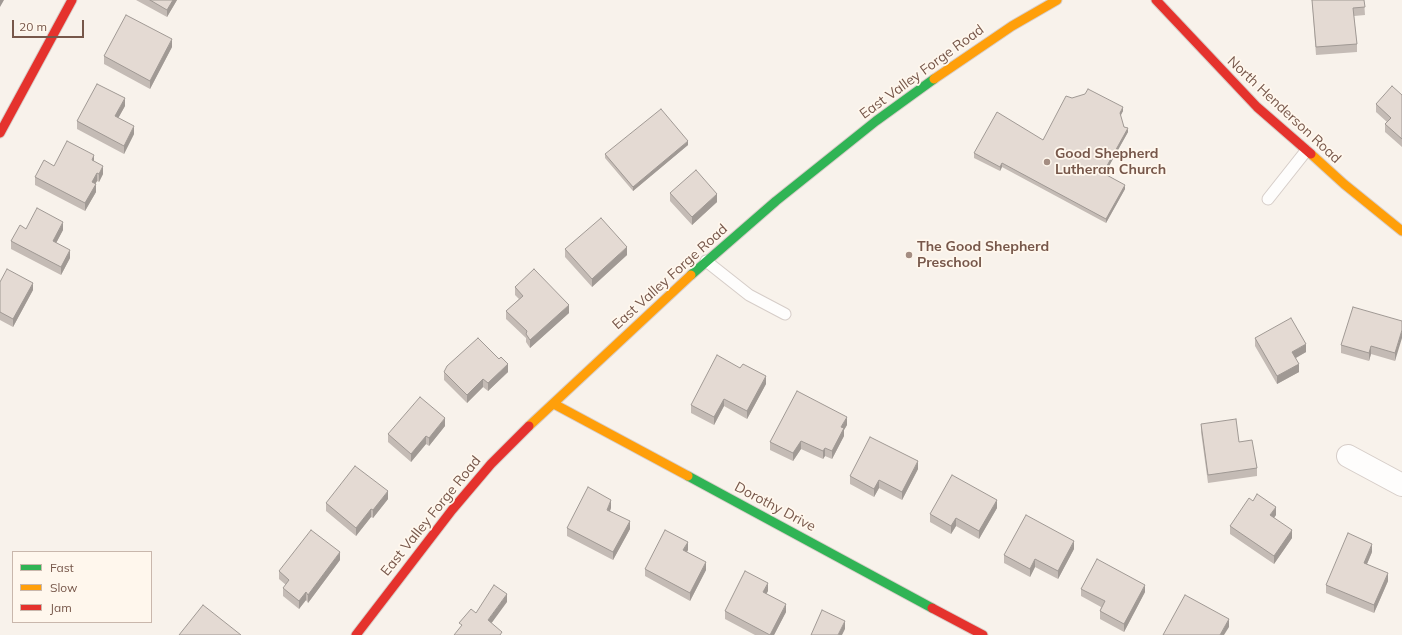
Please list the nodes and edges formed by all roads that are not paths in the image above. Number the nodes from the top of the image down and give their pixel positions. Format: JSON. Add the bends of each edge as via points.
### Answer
{"nodes":[{"id":1,"x":72,"y":0,"type":"edge"},
{"id":2,"x":1057,"y":0,"type":"edge"},
{"id":3,"x":1156,"y":0,"type":"edge"},
{"id":4,"x":1018,"y":13,"type":"dead end"},
{"id":5,"x":1012,"y":26,"type":"junction"},
{"id":6,"x":0,"y":133,"type":"edge"},
{"id":7,"x":1306,"y":151,"type":"junction"},
{"id":8,"x":1268,"y":198,"type":"dead end"},
{"id":9,"x":1402,"y":231,"type":"edge"},
{"id":10,"x":706,"y":261,"type":"junction"},
{"id":11,"x":785,"y":314,"type":"dead end"},
{"id":12,"x":554,"y":404,"type":"junction"},
{"id":13,"x":1348,"y":456,"type":"dead end"},
{"id":14,"x":1402,"y":485,"type":"edge"},
{"id":15,"x":356,"y":635,"type":"edge"},
{"id":16,"x":983,"y":635,"type":"edge"}],
"edges":[{"from":1,"to":6,"type":"street"},
{"from":2,"to":5,"type":"street","name":"East Valley Forge Road"},
{"from":3,"to":7,"type":"street","name":"North Henderson Road","via":[[1252,101]]},
{"from":4,"to":5,"type":"street"},
{"from":5,"to":10,"type":"street","name":"East Valley Forge Road","via":[[876,121]]},
{"from":7,"to":8,"type":"lane"},
{"from":7,"to":9,"type":"street","name":"North Henderson Road"},
{"from":10,"to":11,"type":"lane","via":[[749,295]]},
{"from":10,"to":12,"type":"street","name":"East Valley Forge Road"},
{"from":12,"to":15,"type":"street","name":"East Valley Forge Road","via":[[491,464],[461,498]]},
{"from":12,"to":16,"type":"street","name":"Dorothy Drive"},
{"from":13,"to":14,"type":"street"}]}
